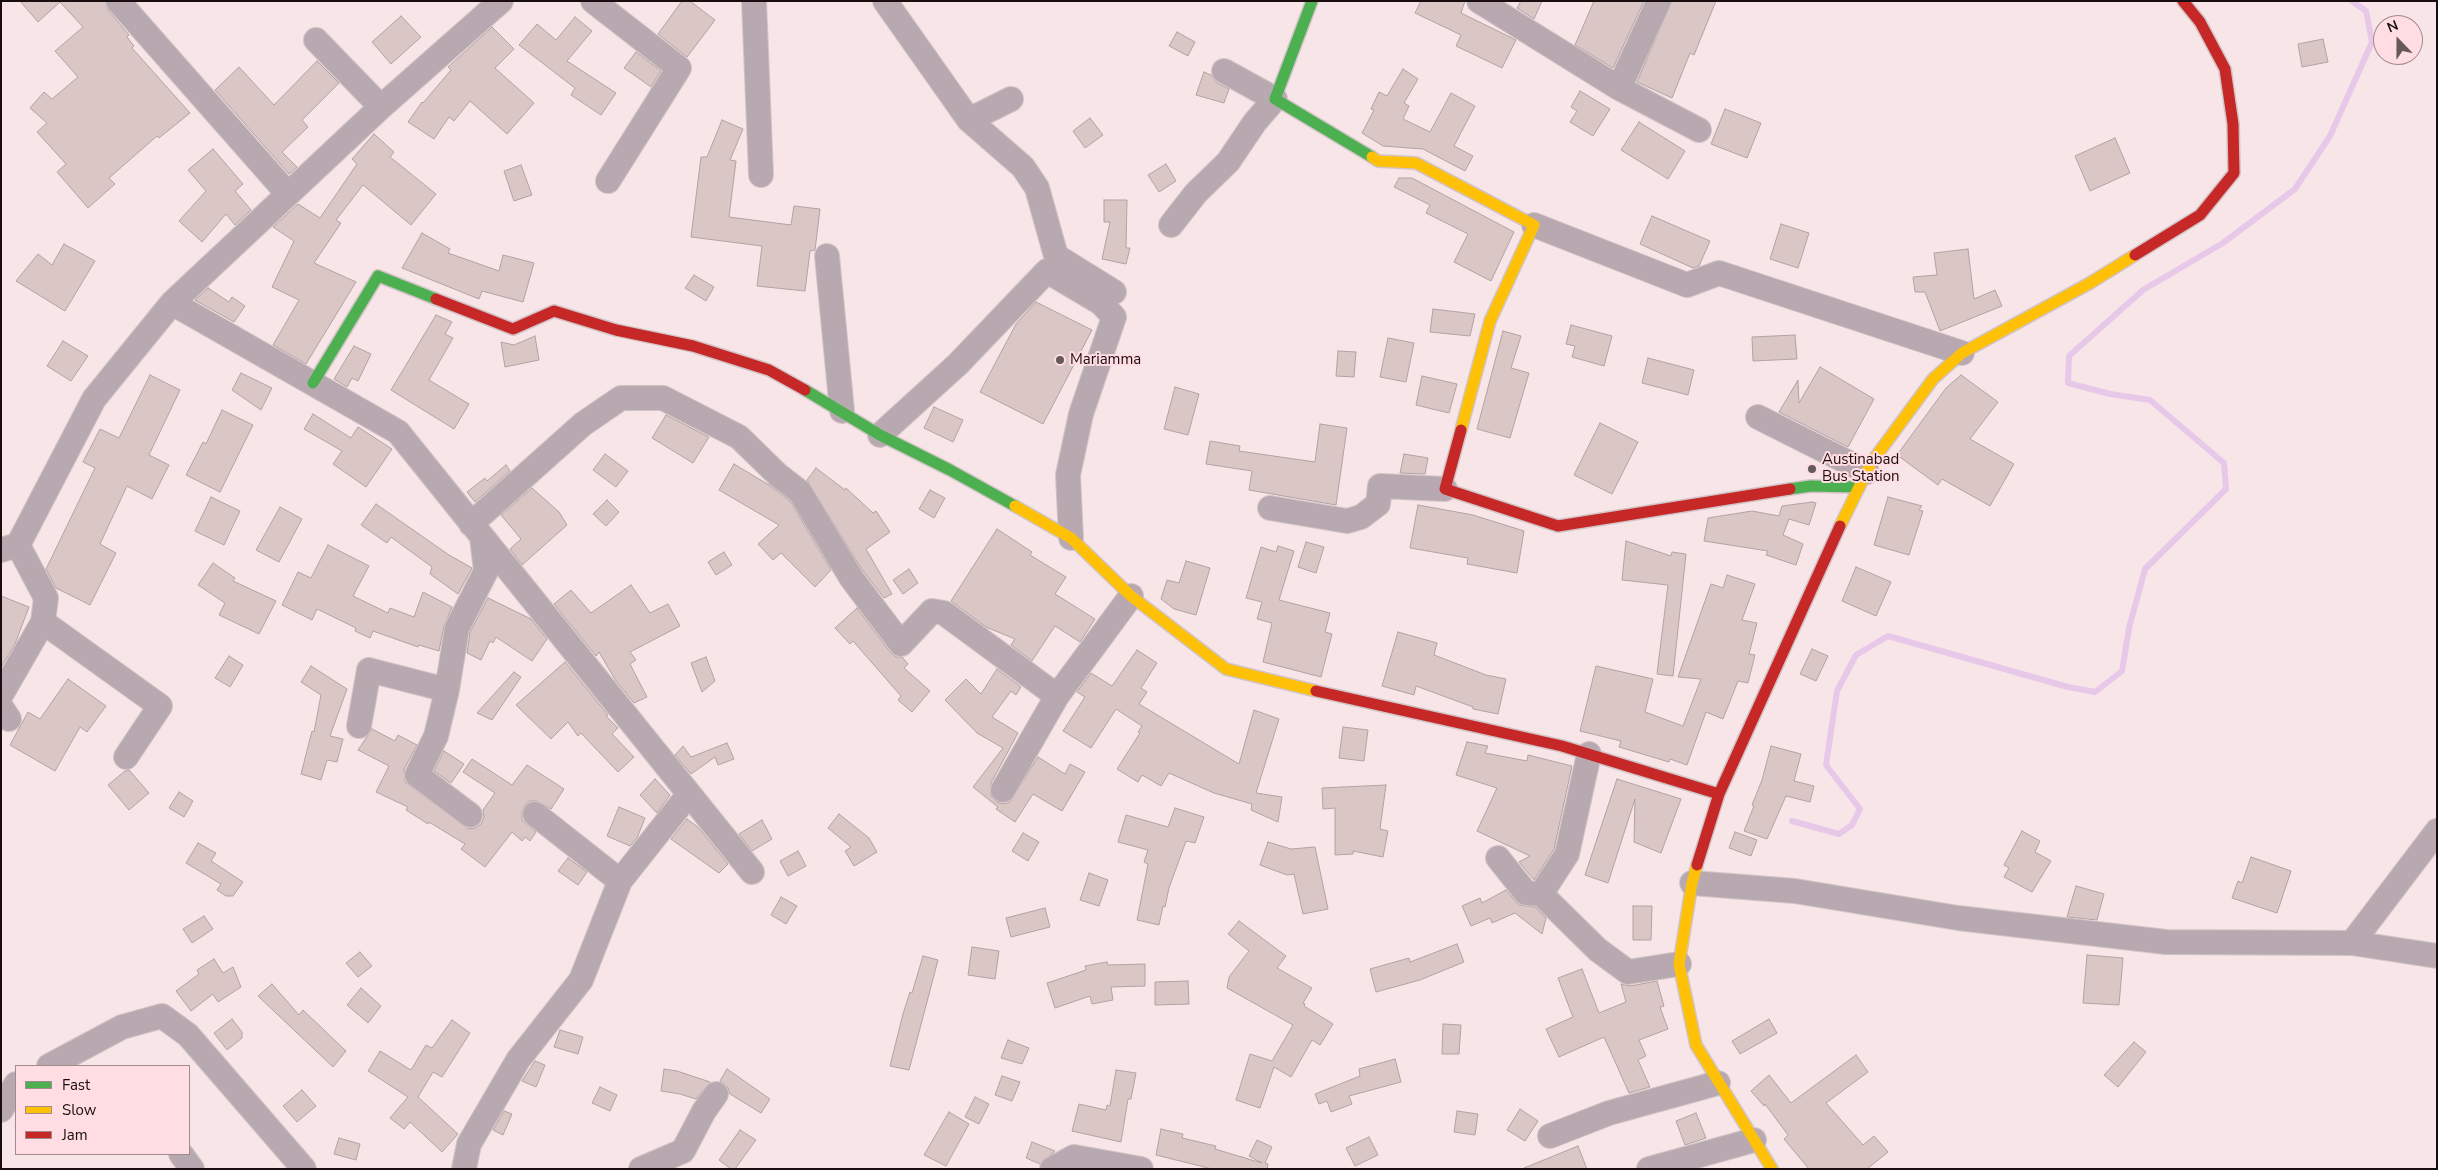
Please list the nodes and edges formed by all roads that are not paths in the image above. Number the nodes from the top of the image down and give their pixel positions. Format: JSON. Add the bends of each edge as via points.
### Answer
{"nodes":[{"id":1,"x":118,"y":1,"type":"edge"},
{"id":2,"x":501,"y":1,"type":"edge"},
{"id":3,"x":593,"y":1,"type":"edge"},
{"id":4,"x":754,"y":1,"type":"edge"},
{"id":5,"x":885,"y":1,"type":"edge"},
{"id":6,"x":1312,"y":1,"type":"edge"},
{"id":7,"x":1479,"y":1,"type":"edge"},
{"id":8,"x":1659,"y":1,"type":"edge"},
{"id":9,"x":2182,"y":1,"type":"edge"},
{"id":10,"x":316,"y":40,"type":"dead end"},
{"id":11,"x":1224,"y":71,"type":"dead end"},
{"id":12,"x":1619,"y":88,"type":"junction"},
{"id":13,"x":1011,"y":99,"type":"dead end"},
{"id":14,"x":1275,"y":99,"type":"junction"},
{"id":15,"x":381,"y":107,"type":"junction"},
{"id":16,"x":969,"y":120,"type":"junction"},
{"id":17,"x":1700,"y":130,"type":"dead end"},
{"id":18,"x":761,"y":175,"type":"dead end"},
{"id":19,"x":608,"y":180,"type":"dead end"},
{"id":20,"x":288,"y":194,"type":"junction"},
{"id":21,"x":1171,"y":225,"type":"dead end"},
{"id":22,"x":1534,"y":225,"type":"junction"},
{"id":23,"x":828,"y":256,"type":"dead end"},
{"id":24,"x":1114,"y":292,"type":"dead end"},
{"id":25,"x":172,"y":303,"type":"junction"},
{"id":26,"x":1962,"y":353,"type":"junction"},
{"id":27,"x":313,"y":383,"type":"junction"},
{"id":28,"x":842,"y":410,"type":"junction"},
{"id":29,"x":1758,"y":417,"type":"dead end"},
{"id":30,"x":880,"y":434,"type":"junction"},
{"id":31,"x":1863,"y":479,"type":"junction"},
{"id":32,"x":1445,"y":489,"type":"junction"},
{"id":33,"x":1270,"y":508,"type":"dead end"},
{"id":34,"x":477,"y":531,"type":"junction"},
{"id":35,"x":1070,"y":538,"type":"junction"},
{"id":36,"x":9,"y":548,"type":"edge"},
{"id":37,"x":1131,"y":596,"type":"junction"},
{"id":38,"x":43,"y":622,"type":"junction"},
{"id":39,"x":447,"y":690,"type":"junction"},
{"id":40,"x":1,"y":695,"type":"edge"},
{"id":41,"x":1057,"y":696,"type":"junction"},
{"id":42,"x":358,"y":726,"type":"dead end"},
{"id":43,"x":1589,"y":754,"type":"junction"},
{"id":44,"x":126,"y":757,"type":"dead end"},
{"id":45,"x":1003,"y":790,"type":"dead end"},
{"id":46,"x":690,"y":794,"type":"junction"},
{"id":47,"x":1719,"y":794,"type":"junction"},
{"id":48,"x":535,"y":814,"type":"dead end"},
{"id":49,"x":470,"y":815,"type":"dead end"},
{"id":50,"x":2437,"y":831,"type":"edge"},
{"id":51,"x":1498,"y":858,"type":"dead end"},
{"id":52,"x":752,"y":872,"type":"dead end"},
{"id":53,"x":620,"y":881,"type":"junction"},
{"id":54,"x":1692,"y":883,"type":"junction"},
{"id":55,"x":1541,"y":894,"type":"junction"},
{"id":56,"x":2352,"y":943,"type":"junction"},
{"id":57,"x":2437,"y":956,"type":"edge"},
{"id":58,"x":1679,"y":964,"type":"junction"},
{"id":59,"x":51,"y":1065,"type":"edge"},
{"id":60,"x":1718,"y":1083,"type":"junction"},
{"id":61,"x":15,"y":1086,"type":"edge"},
{"id":62,"x":716,"y":1094,"type":"dead end"},
{"id":63,"x":1,"y":1110,"type":"edge"},
{"id":64,"x":1550,"y":1136,"type":"dead end"},
{"id":65,"x":1754,"y":1140,"type":"junction"},
{"id":66,"x":182,"y":1155,"type":"edge"},
{"id":67,"x":303,"y":1168,"type":"edge"},
{"id":68,"x":192,"y":1169,"type":"edge"},
{"id":69,"x":464,"y":1169,"type":"edge"},
{"id":70,"x":641,"y":1169,"type":"edge"},
{"id":71,"x":1052,"y":1169,"type":"edge"},
{"id":72,"x":1141,"y":1169,"type":"edge"},
{"id":73,"x":1650,"y":1169,"type":"edge"},
{"id":74,"x":1772,"y":1169,"type":"edge"}],
"edges":[{"from":1,"to":20,"type":"street"},
{"from":2,"to":15,"type":"street"},
{"from":3,"to":19,"type":"street","via":[[679,68]]},
{"from":4,"to":18,"type":"street"},
{"from":5,"to":16,"type":"street"},
{"from":6,"to":14,"type":"street"},
{"from":7,"to":12,"type":"street"},
{"from":8,"to":12,"type":"street"},
{"from":9,"to":26,"type":"street","via":[[2200,22],[2225,69],[2233,124],[2234,173],[2200,216],[2090,283]]},
{"from":10,"to":15,"type":"street"},
{"from":11,"to":14,"type":"street"},
{"from":12,"to":17,"type":"street"},
{"from":13,"to":16,"type":"street"},
{"from":14,"to":21,"type":"street","via":[[1228,162],[1196,193]]},
{"from":14,"to":22,"type":"street","via":[[1378,161],[1416,162]]},
{"from":15,"to":20,"type":"street"},
{"from":16,"to":24,"type":"street","via":[[1023,167],[1037,188],[1056,256]]},
{"from":20,"to":25,"type":"street"},
{"from":22,"to":26,"type":"street","via":[[1687,285],[1718,273]]},
{"from":22,"to":32,"type":"street","via":[[1490,321]]},
{"from":23,"to":28,"type":"street"},
{"from":25,"to":27,"type":"street"},
{"from":25,"to":36,"type":"street","via":[[94,399]]},
{"from":26,"to":31,"type":"street","via":[[1933,379],[1871,463]]},
{"from":27,"to":28,"type":"street","via":[[378,276],[513,329],[554,312],[616,330],[693,346],[769,370]]},
{"from":27,"to":34,"type":"street","via":[[398,432]]},
{"from":28,"to":30,"type":"street"},
{"from":29,"to":31,"type":"street"},
{"from":30,"to":35,"type":"street"},
{"from":30,"to":35,"type":"street","via":[[958,364],[1047,271],[1101,303],[1114,317],[1081,414],[1068,475]]},
{"from":31,"to":32,"type":"street","via":[[1558,526]]},
{"from":31,"to":47,"type":"street"},
{"from":32,"to":33,"type":"street","via":[[1380,486],[1378,504],[1361,517],[1347,521]]},
{"from":34,"to":39,"type":"street","via":[[486,571],[457,628]]},
{"from":34,"to":41,"type":"street","via":[[582,424],[622,398],[663,398],[739,437],[800,492],[852,579],[901,644],[932,611],[944,612]]},
{"from":34,"to":46,"type":"street"},
{"from":35,"to":37,"type":"street"},
{"from":36,"to":38,"type":"street","via":[[46,598]]},
{"from":37,"to":41,"type":"street"},
{"from":37,"to":43,"type":"street","via":[[1226,669]]},
{"from":38,"to":40,"type":"street"},
{"from":38,"to":44,"type":"street","via":[[160,706]]},
{"from":39,"to":42,"type":"street","via":[[369,670]]},
{"from":39,"to":49,"type":"street","via":[[436,736],[417,775]]},
{"from":41,"to":45,"type":"street"},
{"from":43,"to":47,"type":"street"},
{"from":43,"to":55,"type":"street","via":[[1567,854]]},
{"from":46,"to":52,"type":"street"},
{"from":46,"to":53,"type":"street"},
{"from":47,"to":54,"type":"street"},
{"from":48,"to":53,"type":"street"},
{"from":50,"to":56,"type":"street"},
{"from":51,"to":55,"type":"street","via":[[1526,893]]},
{"from":53,"to":69,"type":"street","via":[[581,980],[518,1060],[469,1144]]},
{"from":54,"to":56,"type":"street","via":[[1795,891],[1958,918],[2166,942]]},
{"from":54,"to":58,"type":"street"},
{"from":55,"to":58,"type":"street","via":[[1598,950],[1628,972]]},
{"from":56,"to":57,"type":"street"},
{"from":58,"to":60,"type":"street","via":[[1696,1045]]},
{"from":59,"to":67,"type":"street","via":[[122,1026],[162,1016],[188,1035]]},
{"from":60,"to":64,"type":"street","via":[[1609,1113]]},
{"from":60,"to":65,"type":"street"},
{"from":61,"to":63,"type":"street"},
{"from":62,"to":70,"type":"street","via":[[683,1151]]},
{"from":65,"to":73,"type":"street"},
{"from":65,"to":74,"type":"street"},
{"from":66,"to":68,"type":"street"},
{"from":71,"to":72,"type":"street","via":[[1074,1156]]}]}
